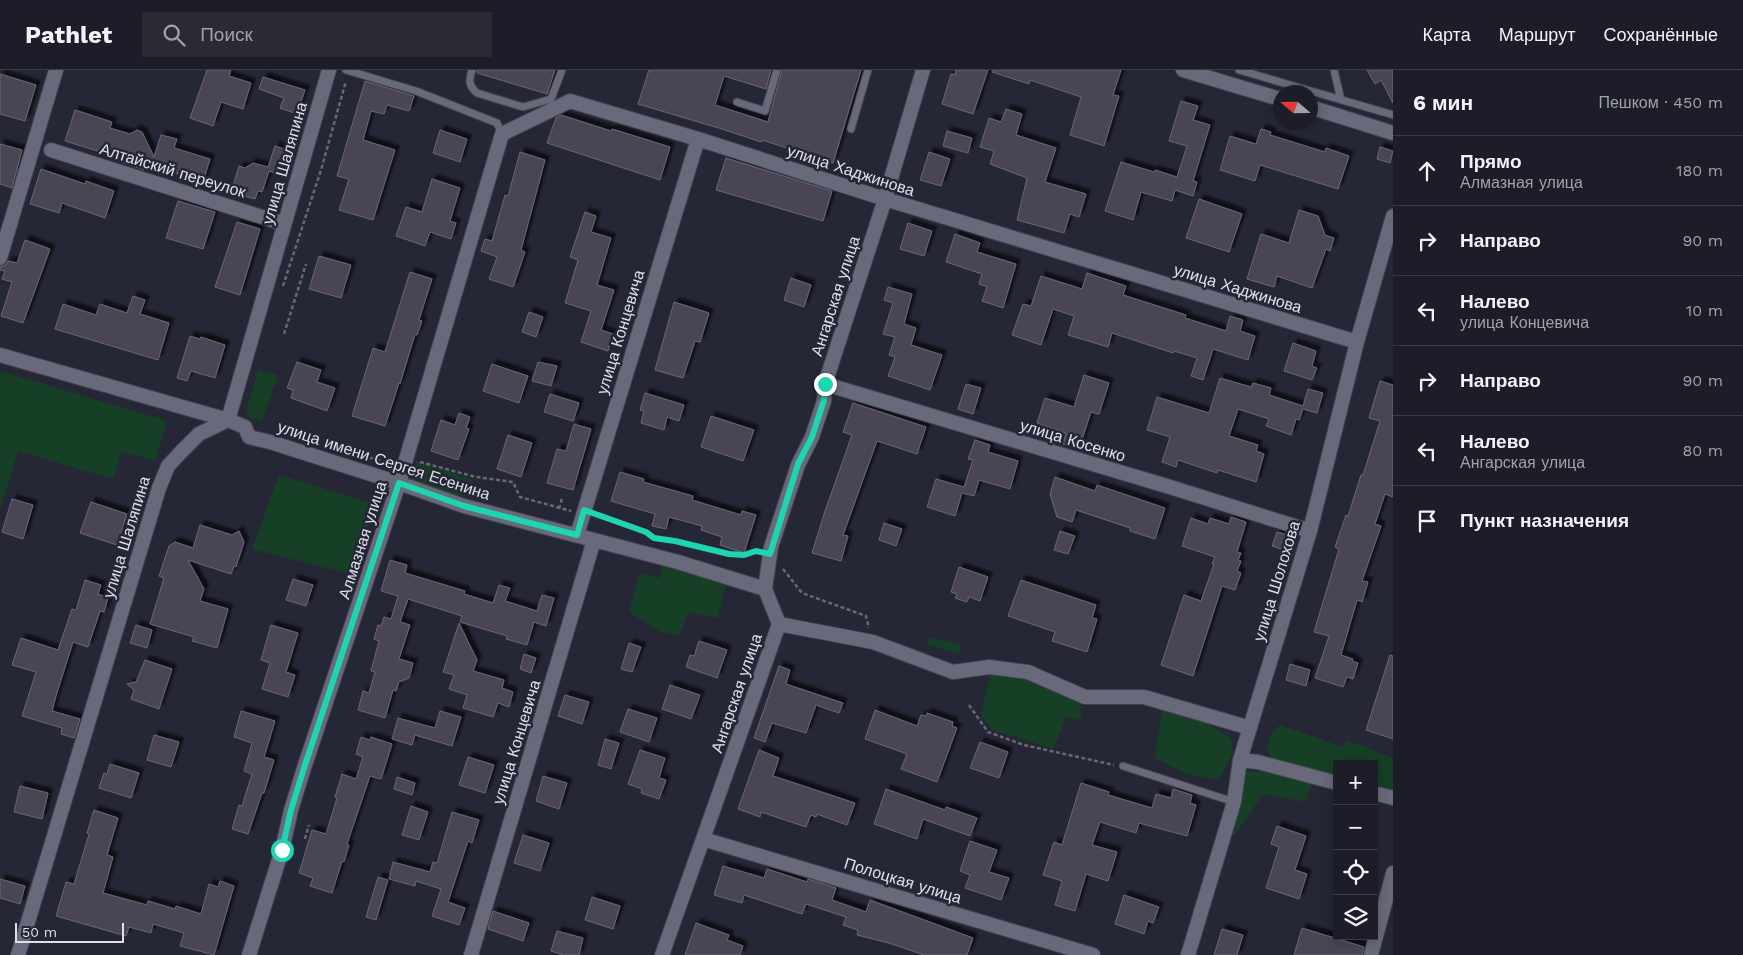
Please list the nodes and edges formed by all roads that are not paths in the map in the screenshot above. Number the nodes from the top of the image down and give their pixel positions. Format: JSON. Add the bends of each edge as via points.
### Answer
{"nodes":[{"id":1,"x":56,"y":70,"type":"edge"},
{"id":2,"x":329,"y":70,"type":"edge"},
{"id":3,"x":347,"y":70,"type":"edge"},
{"id":4,"x":472,"y":70,"type":"edge"},
{"id":5,"x":562,"y":70,"type":"edge"},
{"id":6,"x":777,"y":70,"type":"edge"},
{"id":7,"x":868,"y":70,"type":"edge"},
{"id":8,"x":923,"y":70,"type":"edge"},
{"id":9,"x":1183,"y":70,"type":"edge"},
{"id":10,"x":1239,"y":70,"type":"edge"},
{"id":11,"x":1334,"y":70,"type":"edge"},
{"id":12,"x":1273,"y":97,"type":"edge"},
{"id":13,"x":1341,"y":100,"type":"junction"},
{"id":14,"x":737,"y":102,"type":"dead end"},
{"id":15,"x":1318,"y":110,"type":"edge"},
{"id":16,"x":1393,"y":115,"type":"edge"},
{"id":17,"x":851,"y":129,"type":"dead end"},
{"id":18,"x":1393,"y":133,"type":"edge"},
{"id":19,"x":502,"y":134,"type":"junction"},
{"id":20,"x":698,"y":139,"type":"junction"},
{"id":21,"x":51,"y":150,"type":"dead end"},
{"id":22,"x":885,"y":199,"type":"junction"},
{"id":23,"x":1393,"y":216,"type":"edge"},
{"id":24,"x":284,"y":224,"type":"junction"},
{"id":25,"x":0,"y":258,"type":"edge"},
{"id":26,"x":1357,"y":342,"type":"junction"},
{"id":27,"x":0,"y":355,"type":"edge"},
{"id":28,"x":825,"y":384,"type":"junction"},
{"id":29,"x":228,"y":420,"type":"junction"},
{"id":30,"x":399,"y":483,"type":"junction"},
{"id":31,"x":1310,"y":531,"type":"junction"},
{"id":32,"x":577,"y":535,"type":"junction"},
{"id":33,"x":594,"y":540,"type":"junction"},
{"id":34,"x":765,"y":588,"type":"junction"},
{"id":35,"x":779,"y":624,"type":"junction"},
{"id":36,"x":1250,"y":728,"type":"junction"},
{"id":37,"x":1240,"y":760,"type":"junction"},
{"id":38,"x":1123,"y":766,"type":"road end"},
{"id":39,"x":1333,"y":782,"type":"edge"},
{"id":40,"x":1378,"y":794,"type":"edge"},
{"id":41,"x":1393,"y":798,"type":"edge"},
{"id":42,"x":1234,"y":802,"type":"junction"},
{"id":43,"x":703,"y":839,"type":"junction"},
{"id":44,"x":1393,"y":873,"type":"edge"},
{"id":45,"x":18,"y":955,"type":"edge"},
{"id":46,"x":249,"y":955,"type":"edge"},
{"id":47,"x":471,"y":955,"type":"edge"},
{"id":48,"x":662,"y":955,"type":"edge"},
{"id":49,"x":1093,"y":955,"type":"edge"},
{"id":50,"x":1188,"y":955,"type":"edge"},
{"id":51,"x":1371,"y":955,"type":"edge"}],
"edges":[{"from":1,"to":25,"type":"street"},
{"from":2,"to":24,"type":"street","name":"улица Шаляпина"},
{"from":3,"to":19,"type":"lane","via":[[416,91],[497,124]]},
{"from":4,"to":5,"type":"lane","via":[[469,80],[476,93],[523,107],[551,99]]},
{"from":6,"to":14,"type":"lane","via":[[764,111]]},
{"from":7,"to":17,"type":"lane"},
{"from":8,"to":22,"type":"street","name":"Ангарская улица"},
{"from":9,"to":12,"type":"street"},
{"from":10,"to":13,"type":"lane"},
{"from":11,"to":13,"type":"lane"},
{"from":13,"to":16,"type":"lane"},
{"from":15,"to":18,"type":"street"},
{"from":19,"to":20,"type":"street","name":"улица Хаджинова","via":[[570,101]]},
{"from":19,"to":30,"type":"street","name":"Алмазная улица"},
{"from":20,"to":22,"type":"street","name":"улица Хаджинова"},
{"from":20,"to":32,"type":"street","name":"улица Концевича"},
{"from":21,"to":24,"type":"street","name":"Алтайский переулок"},
{"from":22,"to":26,"type":"street","name":"улица Хаджинова"},
{"from":22,"to":28,"type":"street","name":"Ангарская улица"},
{"from":23,"to":26,"type":"street","name":"улица Шолохова"},
{"from":24,"to":29,"type":"street","name":"улица Шаляпина"},
{"from":26,"to":31,"type":"street","name":"улица Шолохова"},
{"from":27,"to":29,"type":"street","name":"улица имени Сергея Есенина"},
{"from":28,"to":31,"type":"street","name":"улица Косенко"},
{"from":28,"to":34,"type":"street","name":"Ангарская улица","via":[[824,400],[812,437],[798,464],[770,554]]},
{"from":29,"to":30,"type":"street","name":"улица имени Сергея Есенина","via":[[245,427],[249,437]]},
{"from":29,"to":45,"type":"street","name":"улица Шаляпина","via":[[199,434],[180,452],[168,466],[159,488]]},
{"from":30,"to":32,"type":"street","name":"улица имени Сергея Есенина","via":[[464,506]]},
{"from":30,"to":46,"type":"street","name":"Алмазная улица","via":[[304,768]]},
{"from":31,"to":36,"type":"street","name":"улица Шолохова"},
{"from":32,"to":33,"type":"street","name":"улица имени Сергея Есенина"},
{"from":33,"to":34,"type":"street","name":"улица имени Сергея Есенина"},
{"from":33,"to":47,"type":"street","name":"улица Концевича"},
{"from":34,"to":35,"type":"street","name":"Ангарская улица"},
{"from":35,"to":36,"type":"street","via":[[872,642],[953,672],[990,667],[1028,672],[1085,697],[1144,697]]},
{"from":35,"to":43,"type":"street","name":"Ангарская улица"},
{"from":36,"to":37,"type":"street","name":"улица Шолохова"},
{"from":37,"to":39,"type":"street"},
{"from":37,"to":42,"type":"street","name":"улица Шолохова"},
{"from":38,"to":42,"type":"lane"},
{"from":40,"to":41,"type":"street"},
{"from":42,"to":50,"type":"street","name":"улица Шолохова"},
{"from":43,"to":48,"type":"street","name":"Ангарская улица"},
{"from":43,"to":49,"type":"street","name":"Полоцкая улица"},
{"from":44,"to":51,"type":"street"}]}
